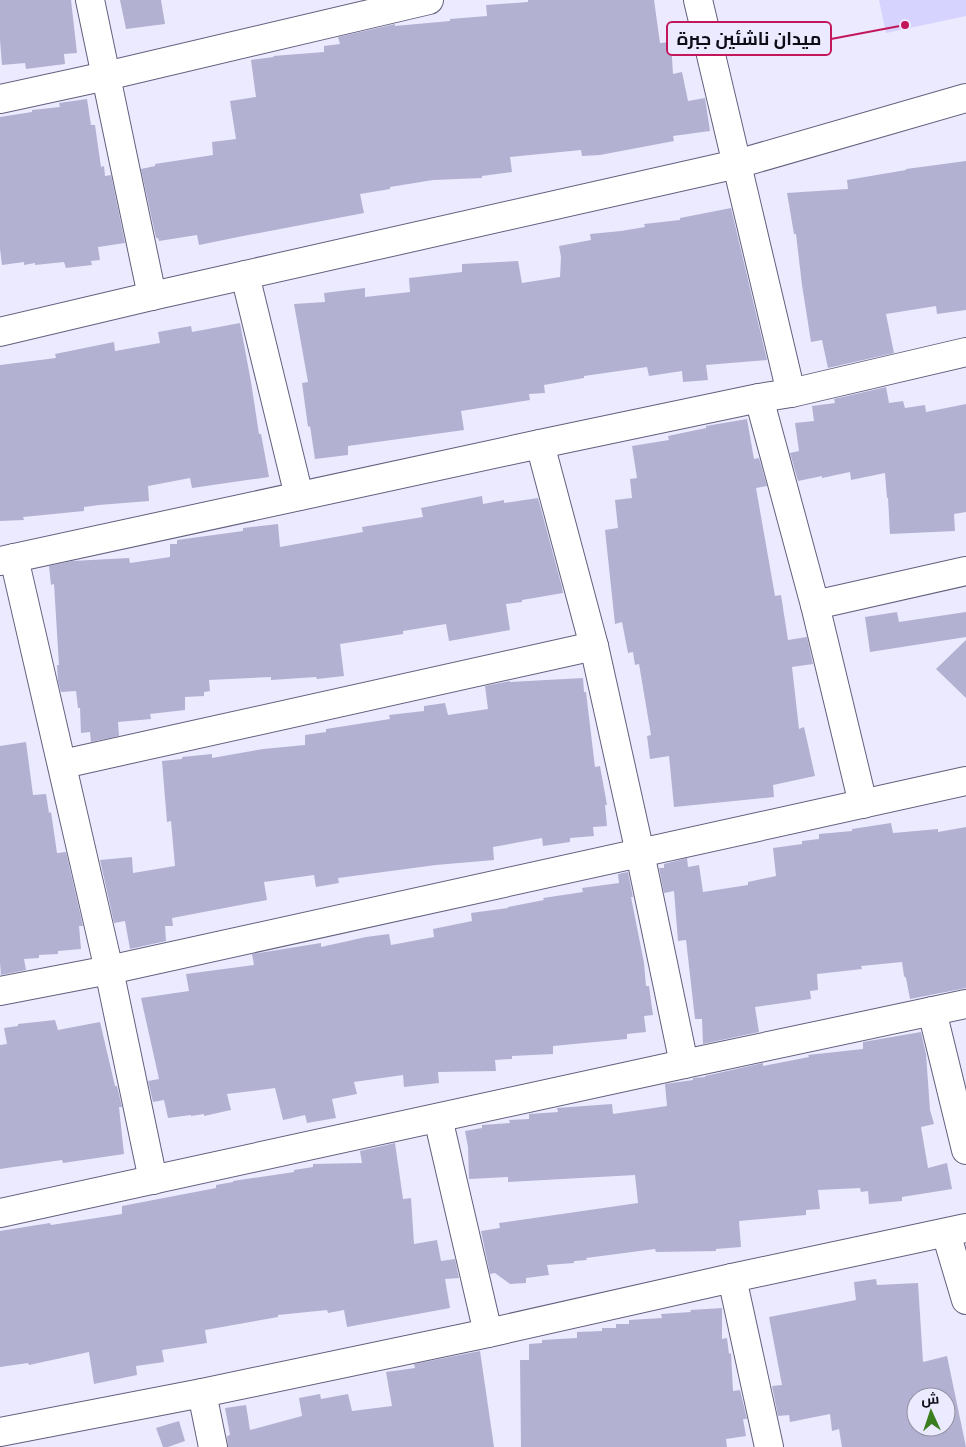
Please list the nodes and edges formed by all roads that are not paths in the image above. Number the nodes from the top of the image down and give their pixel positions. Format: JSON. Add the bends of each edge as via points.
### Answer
{"nodes":[{"id":1,"x":90,"y":0,"type":"edge"},
{"id":2,"x":429,"y":0,"type":"edge"},
{"id":3,"x":698,"y":0,"type":"edge"},
{"id":4,"x":106,"y":76,"type":"junction"},
{"id":5,"x":966,"y":98,"type":"edge"},
{"id":6,"x":0,"y":99,"type":"edge"},
{"id":7,"x":737,"y":164,"type":"junction"},
{"id":8,"x":245,"y":275,"type":"junction"},
{"id":9,"x":152,"y":296,"type":"junction"},
{"id":10,"x":0,"y":332,"type":"edge"},
{"id":11,"x":966,"y":352,"type":"edge"},
{"id":12,"x":791,"y":393,"type":"junction"},
{"id":13,"x":759,"y":398,"type":"junction"},
{"id":14,"x":540,"y":444,"type":"junction"},
{"id":15,"x":299,"y":496,"type":"junction"},
{"id":16,"x":7,"y":559,"type":"edge"},
{"id":17,"x":966,"y":571,"type":"edge"},
{"id":18,"x":815,"y":605,"type":"junction"},
{"id":19,"x":594,"y":646,"type":"junction"},
{"id":20,"x":63,"y":764,"type":"junction"},
{"id":21,"x":966,"y":781,"type":"edge"},
{"id":22,"x":864,"y":804,"type":"junction"},
{"id":23,"x":640,"y":853,"type":"junction"},
{"id":24,"x":109,"y":970,"type":"junction"},
{"id":25,"x":0,"y":991,"type":"edge"},
{"id":26,"x":966,"y":1004,"type":"edge"},
{"id":27,"x":932,"y":1011,"type":"junction"},
{"id":28,"x":684,"y":1064,"type":"junction"},
{"id":29,"x":438,"y":1118,"type":"junction"},
{"id":30,"x":966,"y":1150,"type":"edge"},
{"id":31,"x":153,"y":1180,"type":"junction"},
{"id":32,"x":0,"y":1213,"type":"edge"},
{"id":33,"x":956,"y":1230,"type":"edge"},
{"id":34,"x":732,"y":1278,"type":"junction"},
{"id":35,"x":966,"y":1300,"type":"edge"},
{"id":36,"x":488,"y":1333,"type":"junction"},
{"id":37,"x":202,"y":1393,"type":"junction"},
{"id":38,"x":0,"y":1432,"type":"edge"},
{"id":39,"x":214,"y":1447,"type":"edge"},
{"id":40,"x":769,"y":1447,"type":"edge"}],
"edges":[{"from":1,"to":4,"type":"street"},
{"from":2,"to":4,"type":"street"},
{"from":3,"to":7,"type":"street"},
{"from":4,"to":6,"type":"street"},
{"from":4,"to":9,"type":"street"},
{"from":5,"to":7,"type":"street"},
{"from":7,"to":8,"type":"street"},
{"from":7,"to":12,"type":"street"},
{"from":8,"to":9,"type":"street"},
{"from":8,"to":15,"type":"street"},
{"from":9,"to":10,"type":"street"},
{"from":11,"to":12,"type":"street"},
{"from":12,"to":13,"type":"street"},
{"from":13,"to":14,"type":"street"},
{"from":13,"to":18,"type":"street"},
{"from":14,"to":15,"type":"street"},
{"from":14,"to":19,"type":"street"},
{"from":15,"to":16,"type":"street"},
{"from":16,"to":20,"type":"street"},
{"from":17,"to":18,"type":"street"},
{"from":18,"to":22,"type":"street"},
{"from":19,"to":20,"type":"street"},
{"from":19,"to":23,"type":"street"},
{"from":20,"to":24,"type":"street"},
{"from":21,"to":22,"type":"street"},
{"from":22,"to":23,"type":"street"},
{"from":23,"to":24,"type":"street"},
{"from":23,"to":28,"type":"street"},
{"from":24,"to":25,"type":"street"},
{"from":24,"to":31,"type":"street"},
{"from":26,"to":27,"type":"street"},
{"from":27,"to":28,"type":"street"},
{"from":27,"to":30,"type":"street"},
{"from":28,"to":29,"type":"street"},
{"from":29,"to":31,"type":"street"},
{"from":29,"to":36,"type":"street"},
{"from":31,"to":32,"type":"street"},
{"from":33,"to":34,"type":"street"},
{"from":33,"to":35,"type":"street"},
{"from":34,"to":36,"type":"street"},
{"from":34,"to":40,"type":"street"},
{"from":36,"to":37,"type":"street"},
{"from":37,"to":38,"type":"street"},
{"from":37,"to":39,"type":"street"}]}
